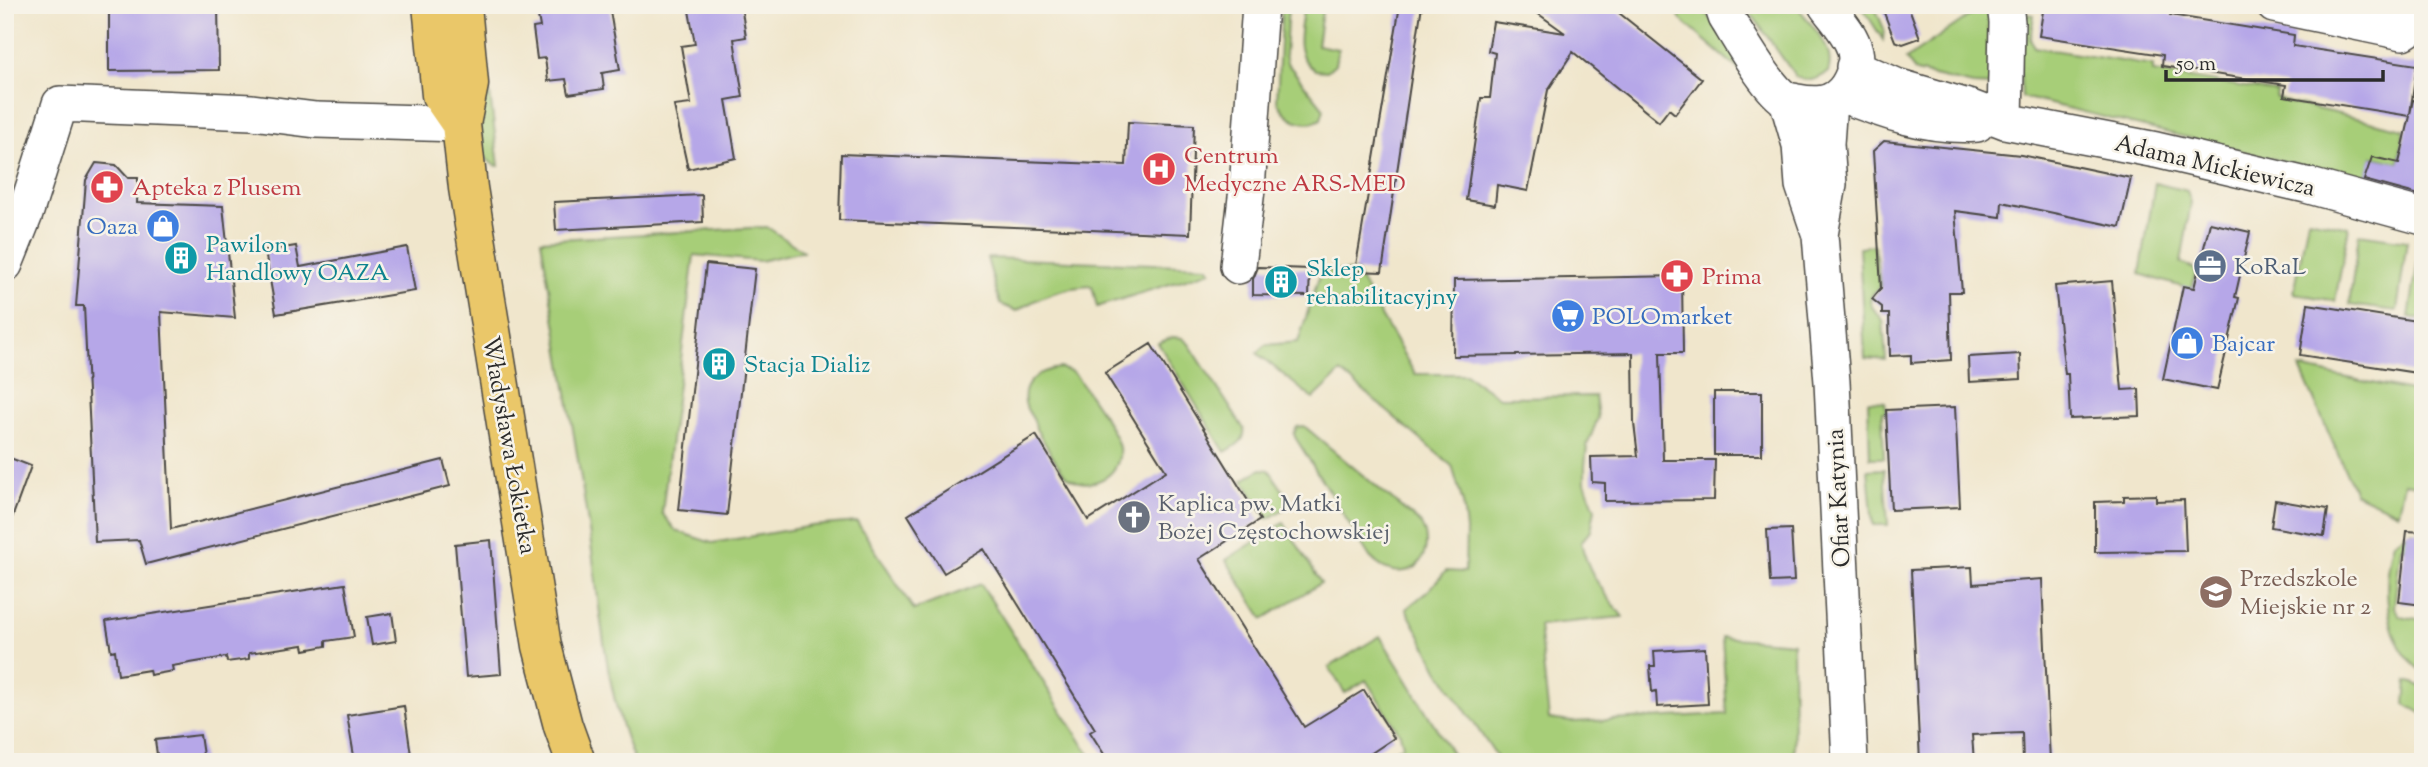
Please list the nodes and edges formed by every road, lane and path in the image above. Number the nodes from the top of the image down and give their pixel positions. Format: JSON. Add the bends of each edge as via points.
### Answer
{"nodes":[{"id":1,"x":432,"y":5,"type":"edge"},
{"id":2,"x":462,"y":5,"type":"edge"},
{"id":3,"x":1260,"y":5,"type":"edge"},
{"id":4,"x":1722,"y":5,"type":"edge"},
{"id":5,"x":1826,"y":5,"type":"edge"},
{"id":6,"x":2005,"y":5,"type":"edge"},
{"id":7,"x":2274,"y":5,"type":"edge"},
{"id":8,"x":2423,"y":19,"type":"edge"},
{"id":9,"x":1842,"y":88,"type":"junction"},
{"id":10,"x":1787,"y":100,"type":"junction"},
{"id":11,"x":2005,"y":121,"type":"junction"},
{"id":12,"x":461,"y":124,"type":"junction"},
{"id":13,"x":2423,"y":217,"type":"edge"},
{"id":14,"x":1820,"y":235,"type":"junction"},
{"id":15,"x":5,"y":264,"type":"edge"},
{"id":16,"x":1238,"y":266,"type":"dead end"},
{"id":17,"x":576,"y":762,"type":"edge"},
{"id":18,"x":1850,"y":762,"type":"edge"}],
"edges":[{"from":1,"to":12,"type":"main road","name":"Władysława Łokietka","via":[[441,95]]},
{"from":2,"to":12,"type":"main road","name":"Władysława Łokietka","via":[[469,84]]},
{"from":3,"to":16,"type":"street"},
{"from":4,"to":10,"type":"street","via":[[1770,83]]},
{"from":5,"to":9,"type":"street","name":"Ofiar Katynia","via":[[1855,53]]},
{"from":6,"to":11,"type":"street"},
{"from":7,"to":8,"type":"street","via":[[2403,32]]},
{"from":9,"to":10,"type":"street","name":"Adama Mickiewicza","via":[[1807,104]]},
{"from":9,"to":11,"type":"street","name":"Adama Mickiewicza","via":[[1889,111],[1924,120],[1970,125]]},
{"from":9,"to":14,"type":"street","name":"Ofiar Katynia","via":[[1826,144],[1829,184]]},
{"from":10,"to":14,"type":"street","name":"Ofiar Katynia","via":[[1800,145],[1803,185]]},
{"from":11,"to":13,"type":"street","name":"Adama Mickiewicza","via":[[2157,150]]},
{"from":12,"to":15,"type":"street","via":[[60,104]]},
{"from":12,"to":17,"type":"main road","name":"Władysława Łokietka","via":[[542,646]]},
{"from":14,"to":18,"type":"street","name":"Ofiar Katynia","via":[[1832,382]]}]}
